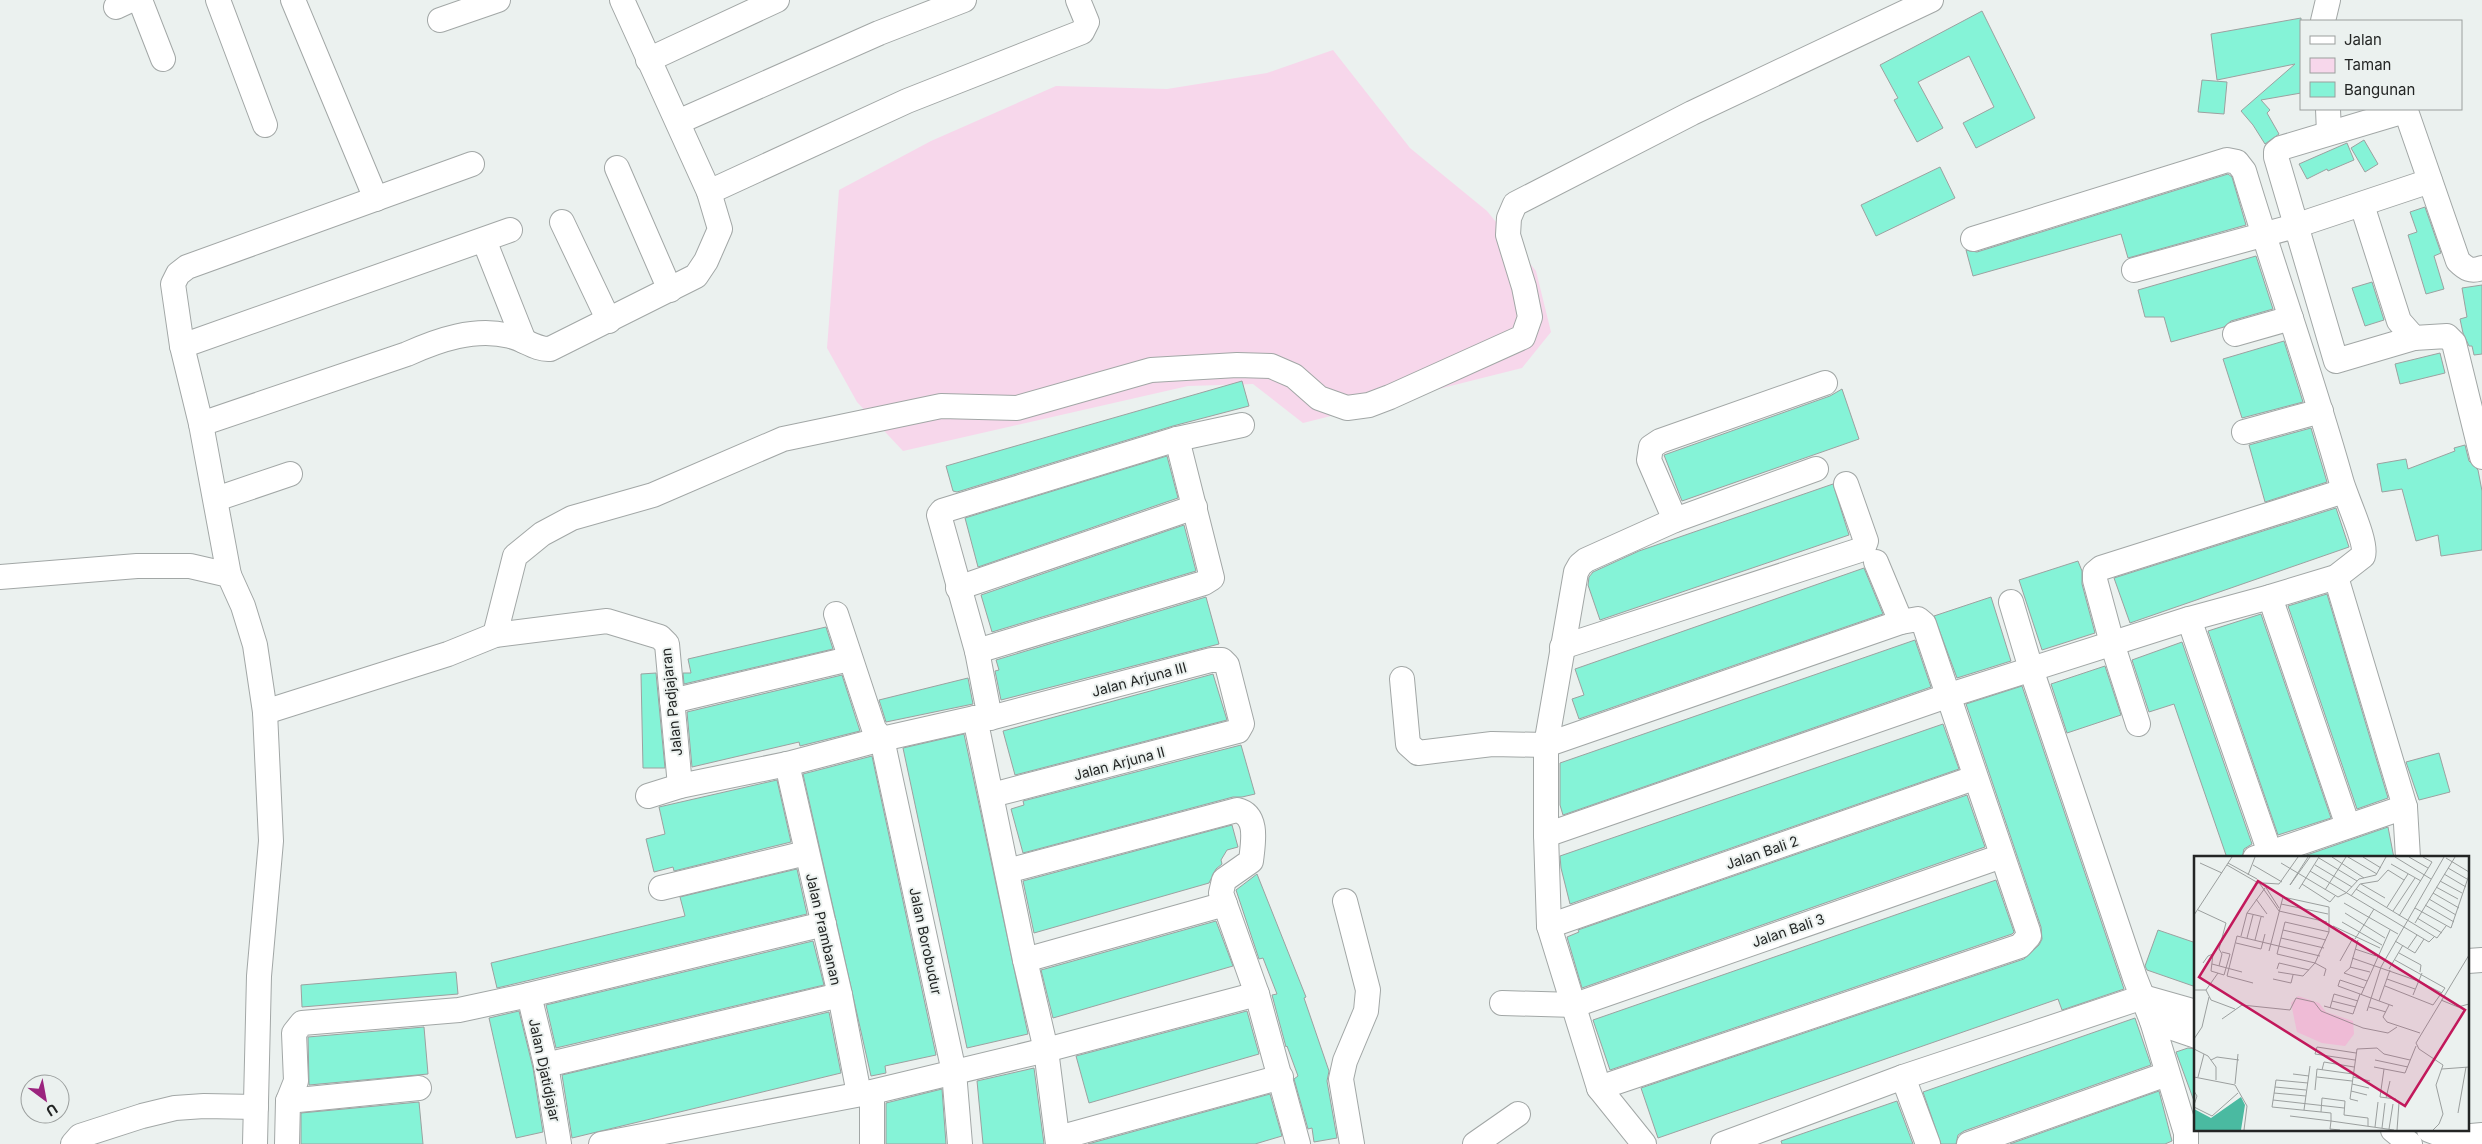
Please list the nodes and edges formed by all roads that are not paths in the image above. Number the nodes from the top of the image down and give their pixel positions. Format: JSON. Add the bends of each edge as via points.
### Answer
{"nodes":[{"id":1,"x":140,"y":0,"type":"edge"},
{"id":2,"x":218,"y":0,"type":"edge"},
{"id":3,"x":293,"y":0,"type":"edge"},
{"id":4,"x":498,"y":0,"type":"edge"},
{"id":5,"x":622,"y":0,"type":"edge"},
{"id":6,"x":776,"y":0,"type":"edge"},
{"id":7,"x":964,"y":0,"type":"edge"},
{"id":8,"x":1078,"y":0,"type":"edge"},
{"id":9,"x":1931,"y":0,"type":"edge"},
{"id":10,"x":2328,"y":0,"type":"edge"},
{"id":11,"x":440,"y":20,"type":"dead end"},
{"id":12,"x":2323,"y":20,"type":"edge"},
{"id":13,"x":163,"y":59,"type":"dead end"},
{"id":14,"x":648,"y":60,"type":"junction"},
{"id":15,"x":2328,"y":110,"type":"edge"},
{"id":16,"x":678,"y":122,"type":"junction"},
{"id":17,"x":266,"y":125,"type":"dead end"},
{"id":18,"x":2329,"y":133,"type":"junction"},
{"id":19,"x":472,"y":164,"type":"dead end"},
{"id":20,"x":617,"y":168,"type":"dead end"},
{"id":21,"x":2430,"y":181,"type":"junction"},
{"id":22,"x":709,"y":192,"type":"junction"},
{"id":23,"x":376,"y":199,"type":"junction"},
{"id":24,"x":2362,"y":205,"type":"junction"},
{"id":25,"x":562,"y":222,"type":"dead end"},
{"id":26,"x":2296,"y":226,"type":"junction"},
{"id":27,"x":510,"y":230,"type":"dead end"},
{"id":28,"x":2263,"y":234,"type":"junction"},
{"id":29,"x":1973,"y":239,"type":"dead end"},
{"id":30,"x":484,"y":240,"type":"junction"},
{"id":31,"x":2482,"y":268,"type":"edge"},
{"id":32,"x":2134,"y":270,"type":"dead end"},
{"id":33,"x":670,"y":290,"type":"junction"},
{"id":34,"x":2291,"y":318,"type":"junction"},
{"id":35,"x":609,"y":321,"type":"junction"},
{"id":36,"x":2235,"y":334,"type":"dead end"},
{"id":37,"x":2414,"y":338,"type":"junction"},
{"id":38,"x":524,"y":340,"type":"junction"},
{"id":39,"x":182,"y":346,"type":"junction"},
{"id":40,"x":1826,"y":383,"type":"dead end"},
{"id":41,"x":2322,"y":411,"type":"junction"},
{"id":42,"x":201,"y":424,"type":"junction"},
{"id":43,"x":1242,"y":425,"type":"dead end"},
{"id":44,"x":2244,"y":432,"type":"dead end"},
{"id":45,"x":1176,"y":439,"type":"junction"},
{"id":46,"x":2482,"y":457,"type":"edge"},
{"id":47,"x":1816,"y":469,"type":"dead end"},
{"id":48,"x":290,"y":474,"type":"dead end"},
{"id":49,"x":1846,"y":484,"type":"dead end"},
{"id":50,"x":2344,"y":490,"type":"junction"},
{"id":51,"x":216,"y":499,"type":"junction"},
{"id":52,"x":1195,"y":507,"type":"junction"},
{"id":53,"x":1675,"y":520,"type":"junction"},
{"id":54,"x":1876,"y":562,"type":"dead end"},
{"id":55,"x":230,"y":575,"type":"junction"},
{"id":56,"x":0,"y":577,"type":"edge"},
{"id":57,"x":2336,"y":577,"type":"junction"},
{"id":58,"x":958,"y":588,"type":"junction"},
{"id":59,"x":2270,"y":598,"type":"junction"},
{"id":60,"x":2011,"y":602,"type":"dead end"},
{"id":61,"x":836,"y":614,"type":"dead end"},
{"id":62,"x":2189,"y":619,"type":"junction"},
{"id":63,"x":1901,"y":622,"type":"junction"},
{"id":64,"x":495,"y":636,"type":"junction"},
{"id":65,"x":2112,"y":643,"type":"junction"},
{"id":66,"x":1562,"y":647,"type":"junction"},
{"id":67,"x":977,"y":651,"type":"junction"},
{"id":68,"x":849,"y":659,"type":"junction"},
{"id":69,"x":2031,"y":669,"type":"junction"},
{"id":70,"x":1402,"y":679,"type":"dead end"},
{"id":71,"x":1947,"y":696,"type":"junction"},
{"id":72,"x":672,"y":701,"type":"junction"},
{"id":73,"x":265,"y":712,"type":"junction"},
{"id":74,"x":983,"y":718,"type":"junction"},
{"id":75,"x":1242,"y":724,"type":"joint"},
{"id":76,"x":2138,"y":724,"type":"dead end"},
{"id":77,"x":882,"y":738,"type":"junction"},
{"id":78,"x":1546,"y":745,"type":"junction"},
{"id":79,"x":787,"y":764,"type":"junction"},
{"id":80,"x":1974,"y":778,"type":"junction"},
{"id":81,"x":680,"y":786,"type":"junction"},
{"id":82,"x":992,"y":795,"type":"junction"},
{"id":83,"x":648,"y":796,"type":"dead end"},
{"id":84,"x":2405,"y":807,"type":"junction"},
{"id":85,"x":2348,"y":826,"type":"junction"},
{"id":86,"x":1546,"y":835,"type":"junction"},
{"id":87,"x":806,"y":853,"type":"junction"},
{"id":88,"x":2263,"y":855,"type":"edge"},
{"id":89,"x":2002,"y":856,"type":"junction"},
{"id":90,"x":2408,"y":856,"type":"edge"},
{"id":91,"x":1007,"y":871,"type":"junction"},
{"id":92,"x":662,"y":888,"type":"dead end"},
{"id":93,"x":1345,"y":901,"type":"dead end"},
{"id":94,"x":1225,"y":904,"type":"junction"},
{"id":95,"x":824,"y":924,"type":"junction"},
{"id":96,"x":1549,"y":926,"type":"junction"},
{"id":97,"x":1025,"y":960,"type":"junction"},
{"id":98,"x":1257,"y":994,"type":"junction"},
{"id":99,"x":529,"y":995,"type":"junction"},
{"id":100,"x":840,"y":995,"type":"junction"},
{"id":101,"x":2143,"y":997,"type":"junction"},
{"id":102,"x":1502,"y":1004,"type":"dead end"},
{"id":103,"x":1575,"y":1005,"type":"junction"},
{"id":104,"x":2194,"y":1011,"type":"edge"},
{"id":105,"x":2152,"y":1021,"type":"junction"},
{"id":106,"x":2194,"y":1035,"type":"edge"},
{"id":107,"x":1046,"y":1050,"type":"junction"},
{"id":108,"x":546,"y":1065,"type":"junction"},
{"id":109,"x":954,"y":1072,"type":"junction"},
{"id":110,"x":2166,"y":1074,"type":"junction"},
{"id":111,"x":1281,"y":1077,"type":"junction"},
{"id":112,"x":1903,"y":1077,"type":"junction"},
{"id":113,"x":419,"y":1088,"type":"dead end"},
{"id":114,"x":1599,"y":1088,"type":"junction"},
{"id":115,"x":865,"y":1093,"type":"junction"},
{"id":116,"x":288,"y":1101,"type":"junction"},
{"id":117,"x":256,"y":1107,"type":"junction"},
{"id":118,"x":1518,"y":1114,"type":"dead end"},
{"id":119,"x":2395,"y":1132,"type":"edge"},
{"id":120,"x":2434,"y":1132,"type":"edge"},
{"id":121,"x":2482,"y":1135,"type":"edge"},
{"id":122,"x":76,"y":1140,"type":"edge"},
{"id":123,"x":1058,"y":1141,"type":"edge"},
{"id":124,"x":53,"y":1144,"type":"edge"},
{"id":125,"x":255,"y":1144,"type":"edge"},
{"id":126,"x":287,"y":1144,"type":"edge"},
{"id":127,"x":559,"y":1144,"type":"edge"},
{"id":128,"x":601,"y":1144,"type":"edge"},
{"id":129,"x":872,"y":1144,"type":"edge"},
{"id":130,"x":960,"y":1144,"type":"edge"},
{"id":131,"x":1298,"y":1144,"type":"edge"},
{"id":132,"x":1352,"y":1144,"type":"edge"},
{"id":133,"x":1475,"y":1144,"type":"edge"},
{"id":134,"x":1644,"y":1144,"type":"edge"},
{"id":135,"x":1723,"y":1144,"type":"edge"},
{"id":136,"x":1928,"y":1144,"type":"edge"},
{"id":137,"x":1969,"y":1144,"type":"edge"},
{"id":138,"x":2186,"y":1144,"type":"edge"},
{"id":139,"x":2410,"y":1144,"type":"edge"}],
"edges":[{"from":1,"to":13,"type":"street"},
{"from":2,"to":17,"type":"street"},
{"from":3,"to":23,"type":"street"},
{"from":4,"to":11,"type":"street"},
{"from":5,"to":14,"type":"street"},
{"from":6,"to":14,"type":"street"},
{"from":7,"to":16,"type":"street","via":[[879,33]]},
{"from":8,"to":22,"type":"street","via":[[1087,22],[1082,32],[907,101]]},
{"from":9,"to":64,"type":"street","via":[[1692,113],[1515,204],[1509,218],[1508,235],[1530,317],[1523,336],[1390,398],[1348,408],[1319,398],[1294,376],[1271,366],[1152,370],[1016,408],[941,406],[783,438],[653,495],[572,518],[542,534],[515,556]]},
{"from":10,"to":12,"type":"street"},
{"from":14,"to":16,"type":"street"},
{"from":15,"to":18,"type":"street"},
{"from":16,"to":22,"type":"street"},
{"from":18,"to":21,"type":"street","via":[[2398,113],[2407,114]]},
{"from":18,"to":26,"type":"street","via":[[2276,152]]},
{"from":19,"to":23,"type":"street"},
{"from":20,"to":33,"type":"street"},
{"from":21,"to":24,"type":"street"},
{"from":21,"to":31,"type":"street","via":[[2458,262],[2466,269]]},
{"from":22,"to":33,"type":"street","via":[[720,229],[696,276]]},
{"from":23,"to":39,"type":"street","via":[[187,267],[173,284]]},
{"from":24,"to":26,"type":"street"},
{"from":24,"to":37,"type":"street","via":[[2399,321]]},
{"from":25,"to":35,"type":"street"},
{"from":26,"to":28,"type":"street"},
{"from":26,"to":37,"type":"street","via":[[2336,361]]},
{"from":27,"to":30,"type":"street"},
{"from":28,"to":29,"type":"street","via":[[2244,171],[2237,162],[2227,160]]},
{"from":28,"to":32,"type":"street"},
{"from":28,"to":34,"type":"street"},
{"from":30,"to":38,"type":"street"},
{"from":30,"to":39,"type":"street"},
{"from":33,"to":35,"type":"street"},
{"from":34,"to":36,"type":"street"},
{"from":34,"to":41,"type":"street"},
{"from":35,"to":38,"type":"street","via":[[550,349],[542,350]]},
{"from":37,"to":46,"type":"street","via":[[2447,336],[2454,343]]},
{"from":38,"to":42,"type":"street","via":[[508,335],[477,334],[439,341]]},
{"from":39,"to":42,"type":"street"},
{"from":40,"to":53,"type":"street","via":[[1660,441],[1651,447],[1649,460]]},
{"from":41,"to":44,"type":"street"},
{"from":41,"to":50,"type":"street"},
{"from":42,"to":51,"type":"street"},
{"from":43,"to":45,"type":"street"},
{"from":45,"to":52,"type":"street"},
{"from":45,"to":58,"type":"street","via":[[942,511],[939,516]]},
{"from":47,"to":53,"type":"street"},
{"from":48,"to":51,"type":"street"},
{"from":49,"to":66,"type":"street","via":[[1866,541],[1863,549]]},
{"from":50,"to":57,"type":"street","via":[[2365,552]]},
{"from":50,"to":65,"type":"street","via":[[2100,568],[2095,573],[2095,580]]},
{"from":51,"to":55,"type":"street"},
{"from":52,"to":58,"type":"street"},
{"from":52,"to":67,"type":"street","via":[[1212,578]]},
{"from":53,"to":66,"type":"street","via":[[1580,564]]},
{"from":54,"to":63,"type":"street"},
{"from":55,"to":56,"type":"street","via":[[190,566],[137,566]]},
{"from":55,"to":73,"type":"street","via":[[255,645]]},
{"from":57,"to":59,"type":"street"},
{"from":57,"to":84,"type":"street"},
{"from":58,"to":67,"type":"street"},
{"from":59,"to":62,"type":"street"},
{"from":59,"to":85,"type":"street"},
{"from":60,"to":69,"type":"street"},
{"from":61,"to":68,"type":"street","name":"Jalan Borobudur"},
{"from":62,"to":65,"type":"street"},
{"from":62,"to":88,"type":"street"},
{"from":63,"to":71,"type":"street","via":[[1918,619],[1924,624]]},
{"from":63,"to":78,"type":"street"},
{"from":64,"to":72,"type":"street","name":"Jalan Padjajaran","via":[[607,621],[660,637],[667,644]]},
{"from":64,"to":73,"type":"street","name":"Jalan Padjajaran"},
{"from":65,"to":69,"type":"street"},
{"from":65,"to":76,"type":"street"},
{"from":66,"to":78,"type":"street"},
{"from":67,"to":74,"type":"street"},
{"from":68,"to":72,"type":"street"},
{"from":68,"to":77,"type":"street","name":"Jalan Borobudur","via":[[874,729]]},
{"from":69,"to":71,"type":"street"},
{"from":69,"to":101,"type":"street"},
{"from":70,"to":78,"type":"street","via":[[1408,744],[1418,753],[1492,744]]},
{"from":71,"to":80,"type":"street"},
{"from":71,"to":86,"type":"street"},
{"from":72,"to":81,"type":"street","name":"Jalan Padjajaran"},
{"from":73,"to":117,"type":"street","via":[[271,840],[259,976]]},
{"from":74,"to":75,"type":"street","name":"Jalan Arjuna III","via":[[1211,660],[1222,660],[1227,665]]},
{"from":74,"to":77,"type":"street"},
{"from":74,"to":82,"type":"street"},
{"from":75,"to":82,"type":"street","name":"Jalan Arjuna II","via":[[1238,731],[1230,734]]},
{"from":77,"to":79,"type":"street"},
{"from":77,"to":109,"type":"street","name":"Jalan Borobudur"},
{"from":78,"to":86,"type":"street"},
{"from":79,"to":81,"type":"street"},
{"from":79,"to":87,"type":"street","name":"Jalan Prambanan"},
{"from":80,"to":89,"type":"street"},
{"from":80,"to":96,"type":"street","name":"Jalan Bali 2"},
{"from":81,"to":83,"type":"street"},
{"from":82,"to":91,"type":"street"},
{"from":84,"to":85,"type":"street"},
{"from":84,"to":90,"type":"street"},
{"from":85,"to":88,"type":"street"},
{"from":86,"to":96,"type":"street"},
{"from":87,"to":92,"type":"street"},
{"from":87,"to":95,"type":"street","name":"Jalan Prambanan"},
{"from":89,"to":103,"type":"street","name":"Jalan Bali 3"},
{"from":89,"to":114,"type":"street","via":[[2029,936],[2020,946]]},
{"from":91,"to":94,"type":"street","via":[[1237,810],[1245,812],[1251,819],[1251,861],[1224,880],[1221,893]]},
{"from":91,"to":97,"type":"street"},
{"from":93,"to":132,"type":"street","via":[[1368,990],[1366,1011],[1341,1079]]},
{"from":94,"to":97,"type":"street"},
{"from":94,"to":98,"type":"street"},
{"from":95,"to":99,"type":"street"},
{"from":95,"to":100,"type":"street","name":"Jalan Prambanan"},
{"from":96,"to":103,"type":"street"},
{"from":97,"to":107,"type":"street"},
{"from":98,"to":107,"type":"street"},
{"from":98,"to":111,"type":"street"},
{"from":99,"to":108,"type":"street","name":"Jalan Djatidjajar"},
{"from":99,"to":116,"type":"street","via":[[459,1010],[302,1023],[294,1032],[296,1081]]},
{"from":100,"to":108,"type":"street"},
{"from":100,"to":115,"type":"street","name":"Jalan Prambanan"},
{"from":101,"to":104,"type":"street"},
{"from":101,"to":105,"type":"street"},
{"from":101,"to":112,"type":"street"},
{"from":102,"to":103,"type":"street"},
{"from":103,"to":114,"type":"street"},
{"from":105,"to":106,"type":"street"},
{"from":105,"to":110,"type":"street"},
{"from":107,"to":109,"type":"street"},
{"from":107,"to":123,"type":"street"},
{"from":108,"to":127,"type":"street","name":"Jalan Djatidjajar"},
{"from":109,"to":115,"type":"street"},
{"from":109,"to":130,"type":"street","name":"Jalan Borobudur"},
{"from":110,"to":137,"type":"street"},
{"from":110,"to":138,"type":"street","via":[[2186,1133]]},
{"from":111,"to":123,"type":"street"},
{"from":111,"to":131,"type":"street"},
{"from":112,"to":135,"type":"street"},
{"from":112,"to":136,"type":"street"},
{"from":113,"to":116,"type":"street"},
{"from":114,"to":134,"type":"street"},
{"from":115,"to":128,"type":"street"},
{"from":115,"to":129,"type":"street","name":"Jalan Prambanan"},
{"from":116,"to":126,"type":"street"},
{"from":117,"to":122,"type":"street","via":[[175,1108],[142,1116]]},
{"from":117,"to":125,"type":"street"},
{"from":118,"to":133,"type":"street"},
{"from":119,"to":139,"type":"street"},
{"from":120,"to":121,"type":"street","via":[[2450,1138]]},
{"from":122,"to":124,"type":"street"}]}
